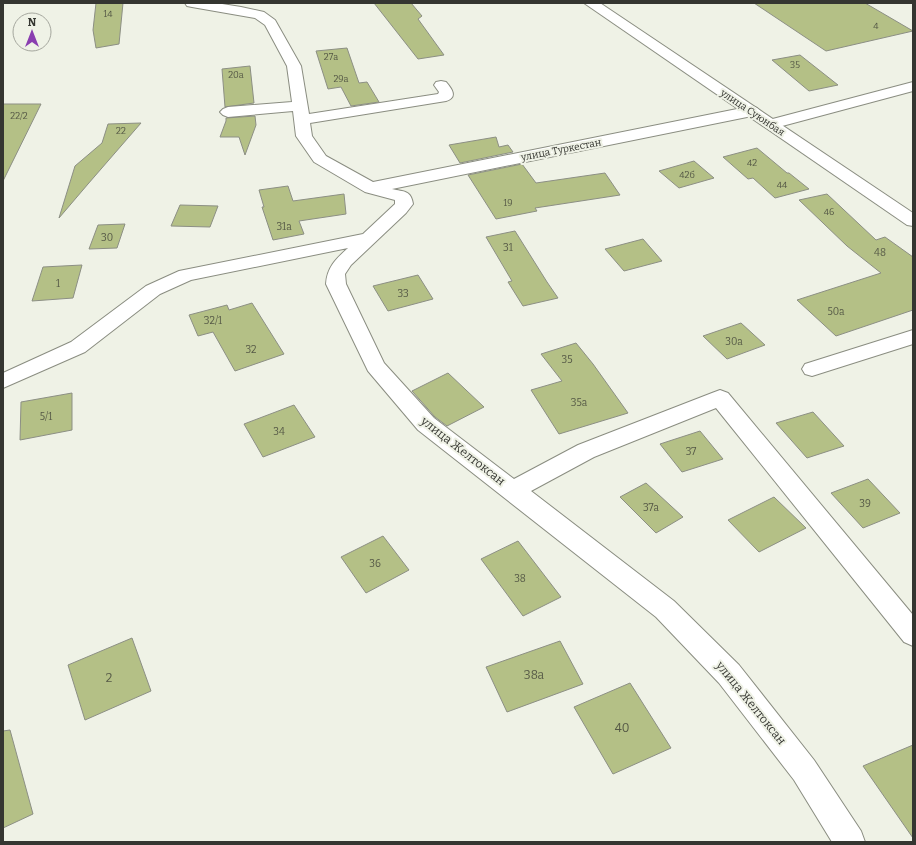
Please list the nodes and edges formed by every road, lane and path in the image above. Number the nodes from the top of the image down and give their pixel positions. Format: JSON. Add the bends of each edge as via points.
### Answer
{"nodes":[{"id":1,"x":192,"y":3,"type":"edge"},
{"id":2,"x":591,"y":3,"type":"edge"},
{"id":3,"x":441,"y":85,"type":"dead end"},
{"id":4,"x":913,"y":86,"type":"edge"},
{"id":5,"x":752,"y":111,"type":"junction"},
{"id":6,"x":228,"y":112,"type":"dead end"},
{"id":7,"x":300,"y":113,"type":"junction"},
{"id":8,"x":771,"y":124,"type":"junction"},
{"id":9,"x":371,"y":188,"type":"junction"},
{"id":10,"x":913,"y":221,"type":"edge"},
{"id":11,"x":369,"y":238,"type":"junction"},
{"id":12,"x":913,"y":337,"type":"edge"},
{"id":13,"x":812,"y":369,"type":"dead end"},
{"id":14,"x":3,"y":381,"type":"edge"},
{"id":15,"x":512,"y":490,"type":"junction"},
{"id":16,"x":913,"y":634,"type":"edge"},
{"id":17,"x":850,"y":842,"type":"edge"}],
"edges":[{"from":1,"to":7,"type":"street","name":"улица Желтоксан","via":[[259,15],[270,23],[294,66]]},
{"from":2,"to":5,"type":"street","name":"улица Суюнбая"},
{"from":3,"to":7,"type":"street","via":[[446,96],[441,98]]},
{"from":4,"to":8,"type":"street"},
{"from":5,"to":8,"type":"street","name":"улица Суюнбая"},
{"from":5,"to":9,"type":"street","name":"улица Туркестан"},
{"from":6,"to":7,"type":"street"},
{"from":7,"to":9,"type":"street","name":"улица Желтоксан","via":[[304,136],[320,159]]},
{"from":8,"to":10,"type":"street","name":"улица Суюнбая"},
{"from":9,"to":11,"type":"street","name":"улица Желтоксан","via":[[403,197],[404,204]]},
{"from":11,"to":14,"type":"street","via":[[186,275],[153,290],[78,347]]},
{"from":11,"to":15,"type":"street","name":"улица Желтоксан","via":[[343,262],[336,274],[336,284],[375,366],[426,424]]},
{"from":12,"to":13,"type":"street"},
{"from":15,"to":16,"type":"street","via":[[586,451],[720,398]]},
{"from":15,"to":17,"type":"street","name":"улица Желтоксан","via":[[665,609],[730,674],[804,770]]}]}
